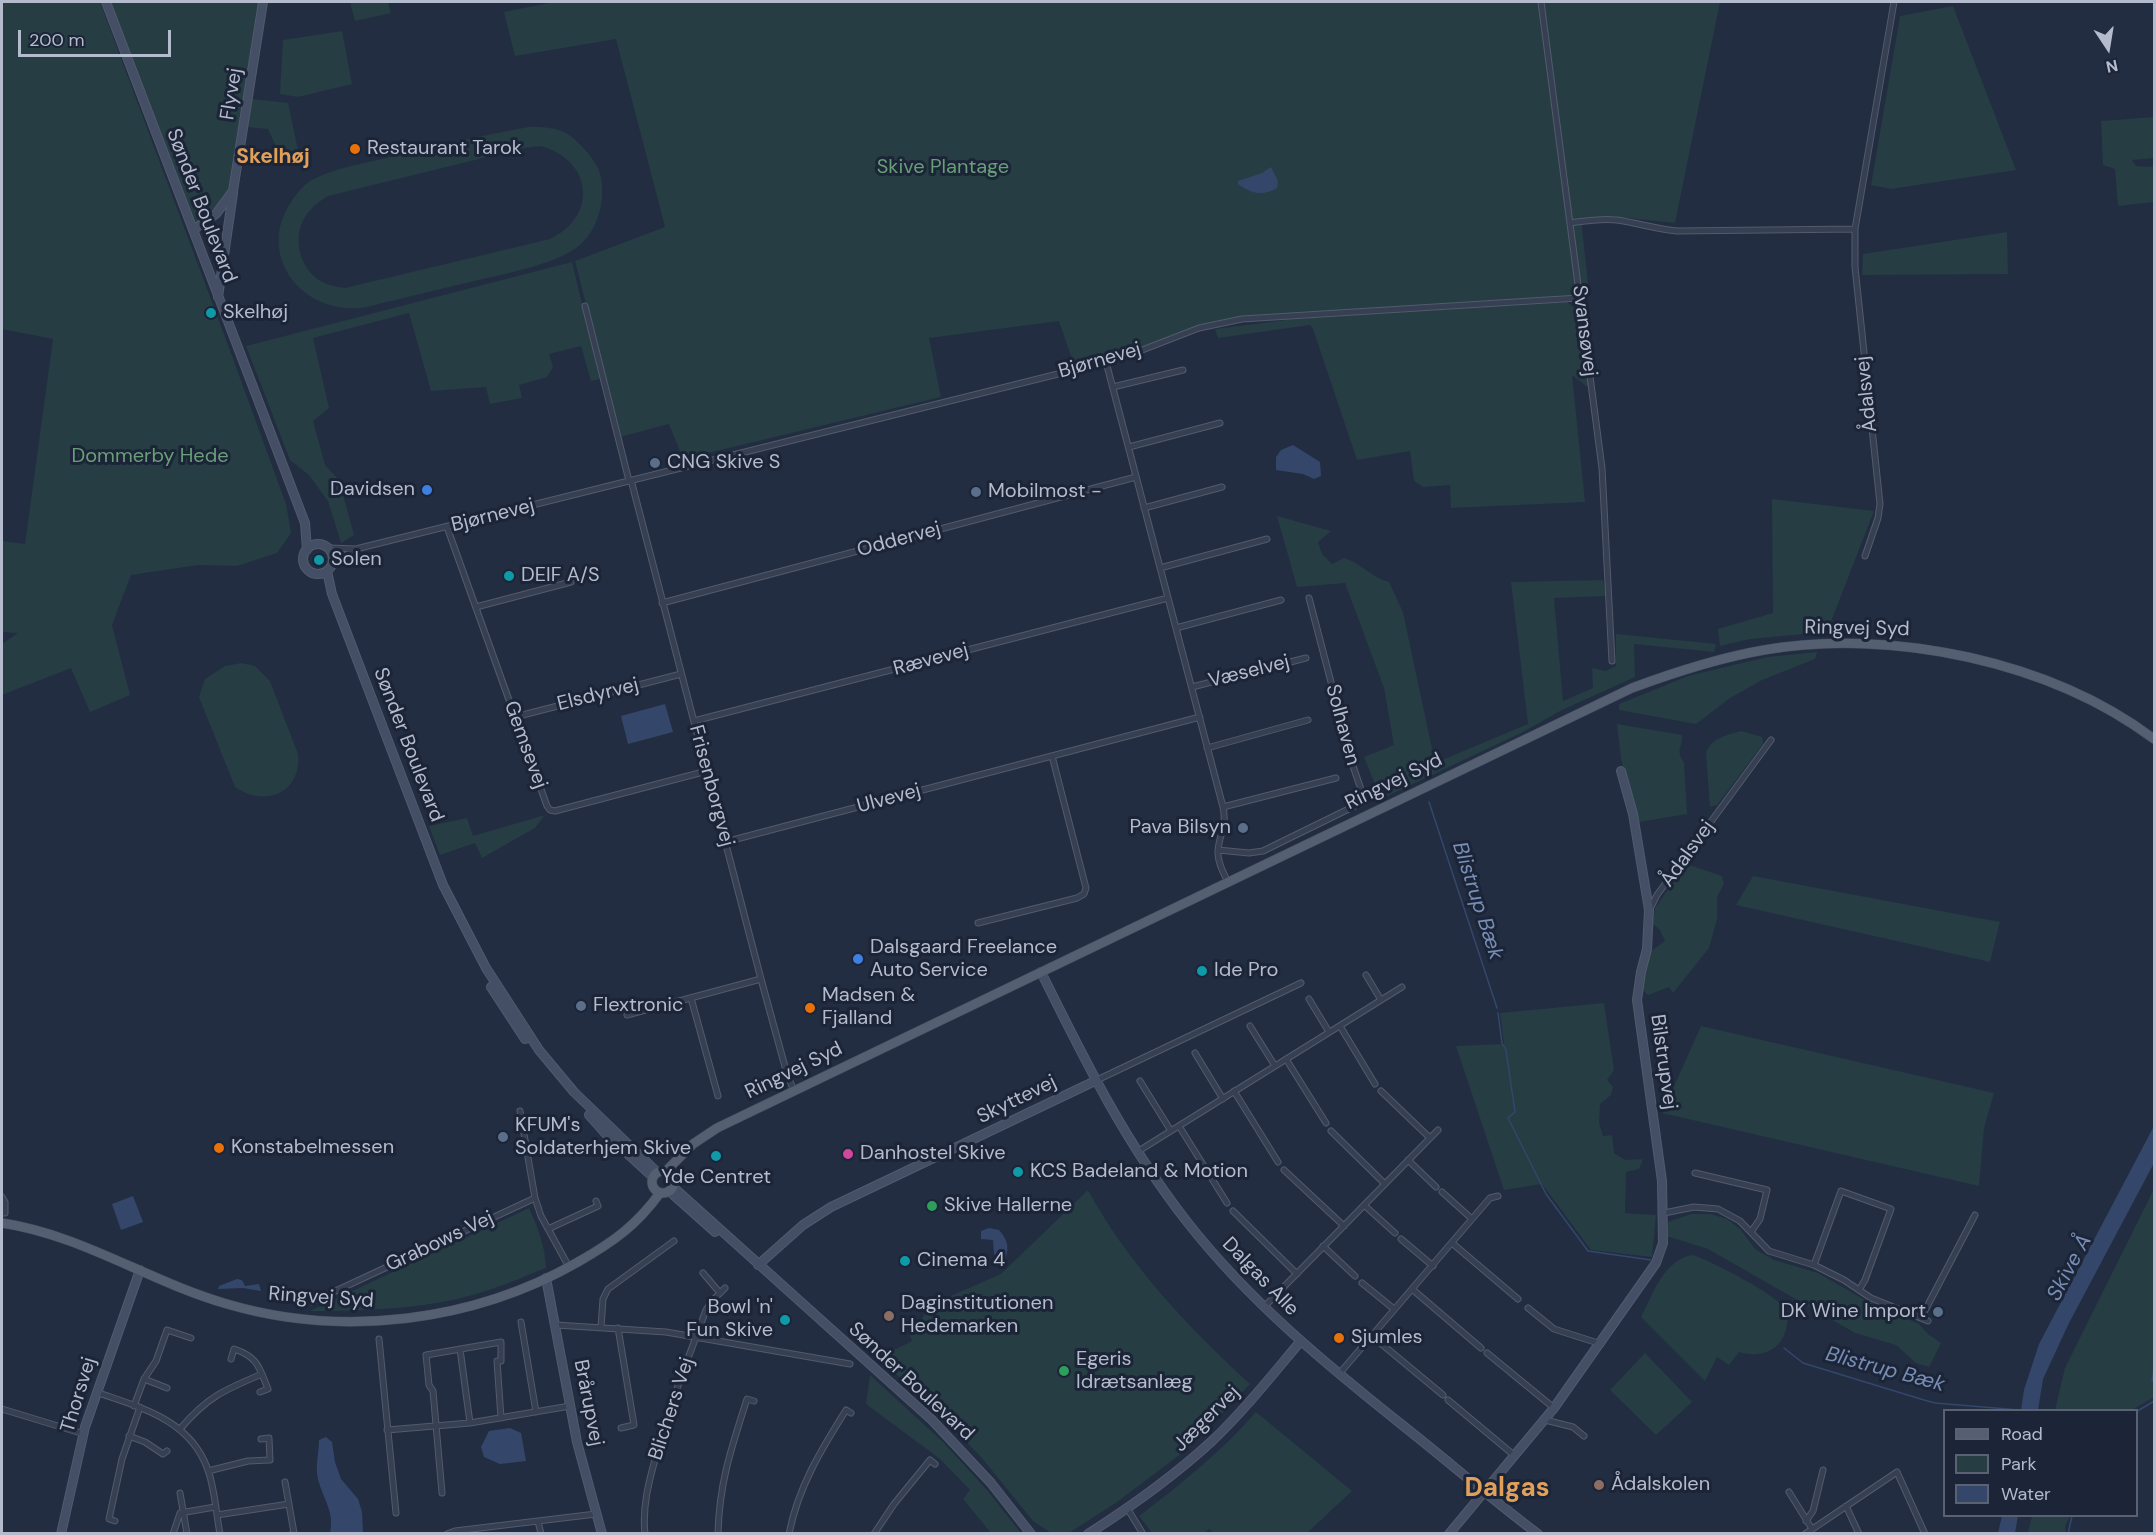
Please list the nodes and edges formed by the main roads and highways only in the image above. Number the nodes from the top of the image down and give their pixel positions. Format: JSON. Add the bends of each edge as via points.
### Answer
{"nodes":[{"id":1,"x":2154,"y":739,"type":"edge"},
{"id":2,"x":662,"y":1174,"type":"junction"},
{"id":3,"x":664,"y":1190,"type":"junction"},
{"id":4,"x":2,"y":1223,"type":"edge"}],
"edges":[{"from":1,"to":2,"type":"main road","name":"Ringvej Syd","via":[[2098,704],[2052,683],[1999,664],[1951,653],[1871,644],[1824,644],[1765,650],[1700,664],[1632,688],[717,1128],[693,1144]]},
{"from":2,"to":3,"type":"main road"},
{"from":2,"to":3,"type":"main road","via":[[652,1184]]},
{"from":3,"to":4,"type":"main road","name":"Ringvej Syd","via":[[632,1226],[546,1278],[494,1299],[442,1313],[386,1320],[340,1322],[284,1317],[229,1305],[56,1236]]}]}
